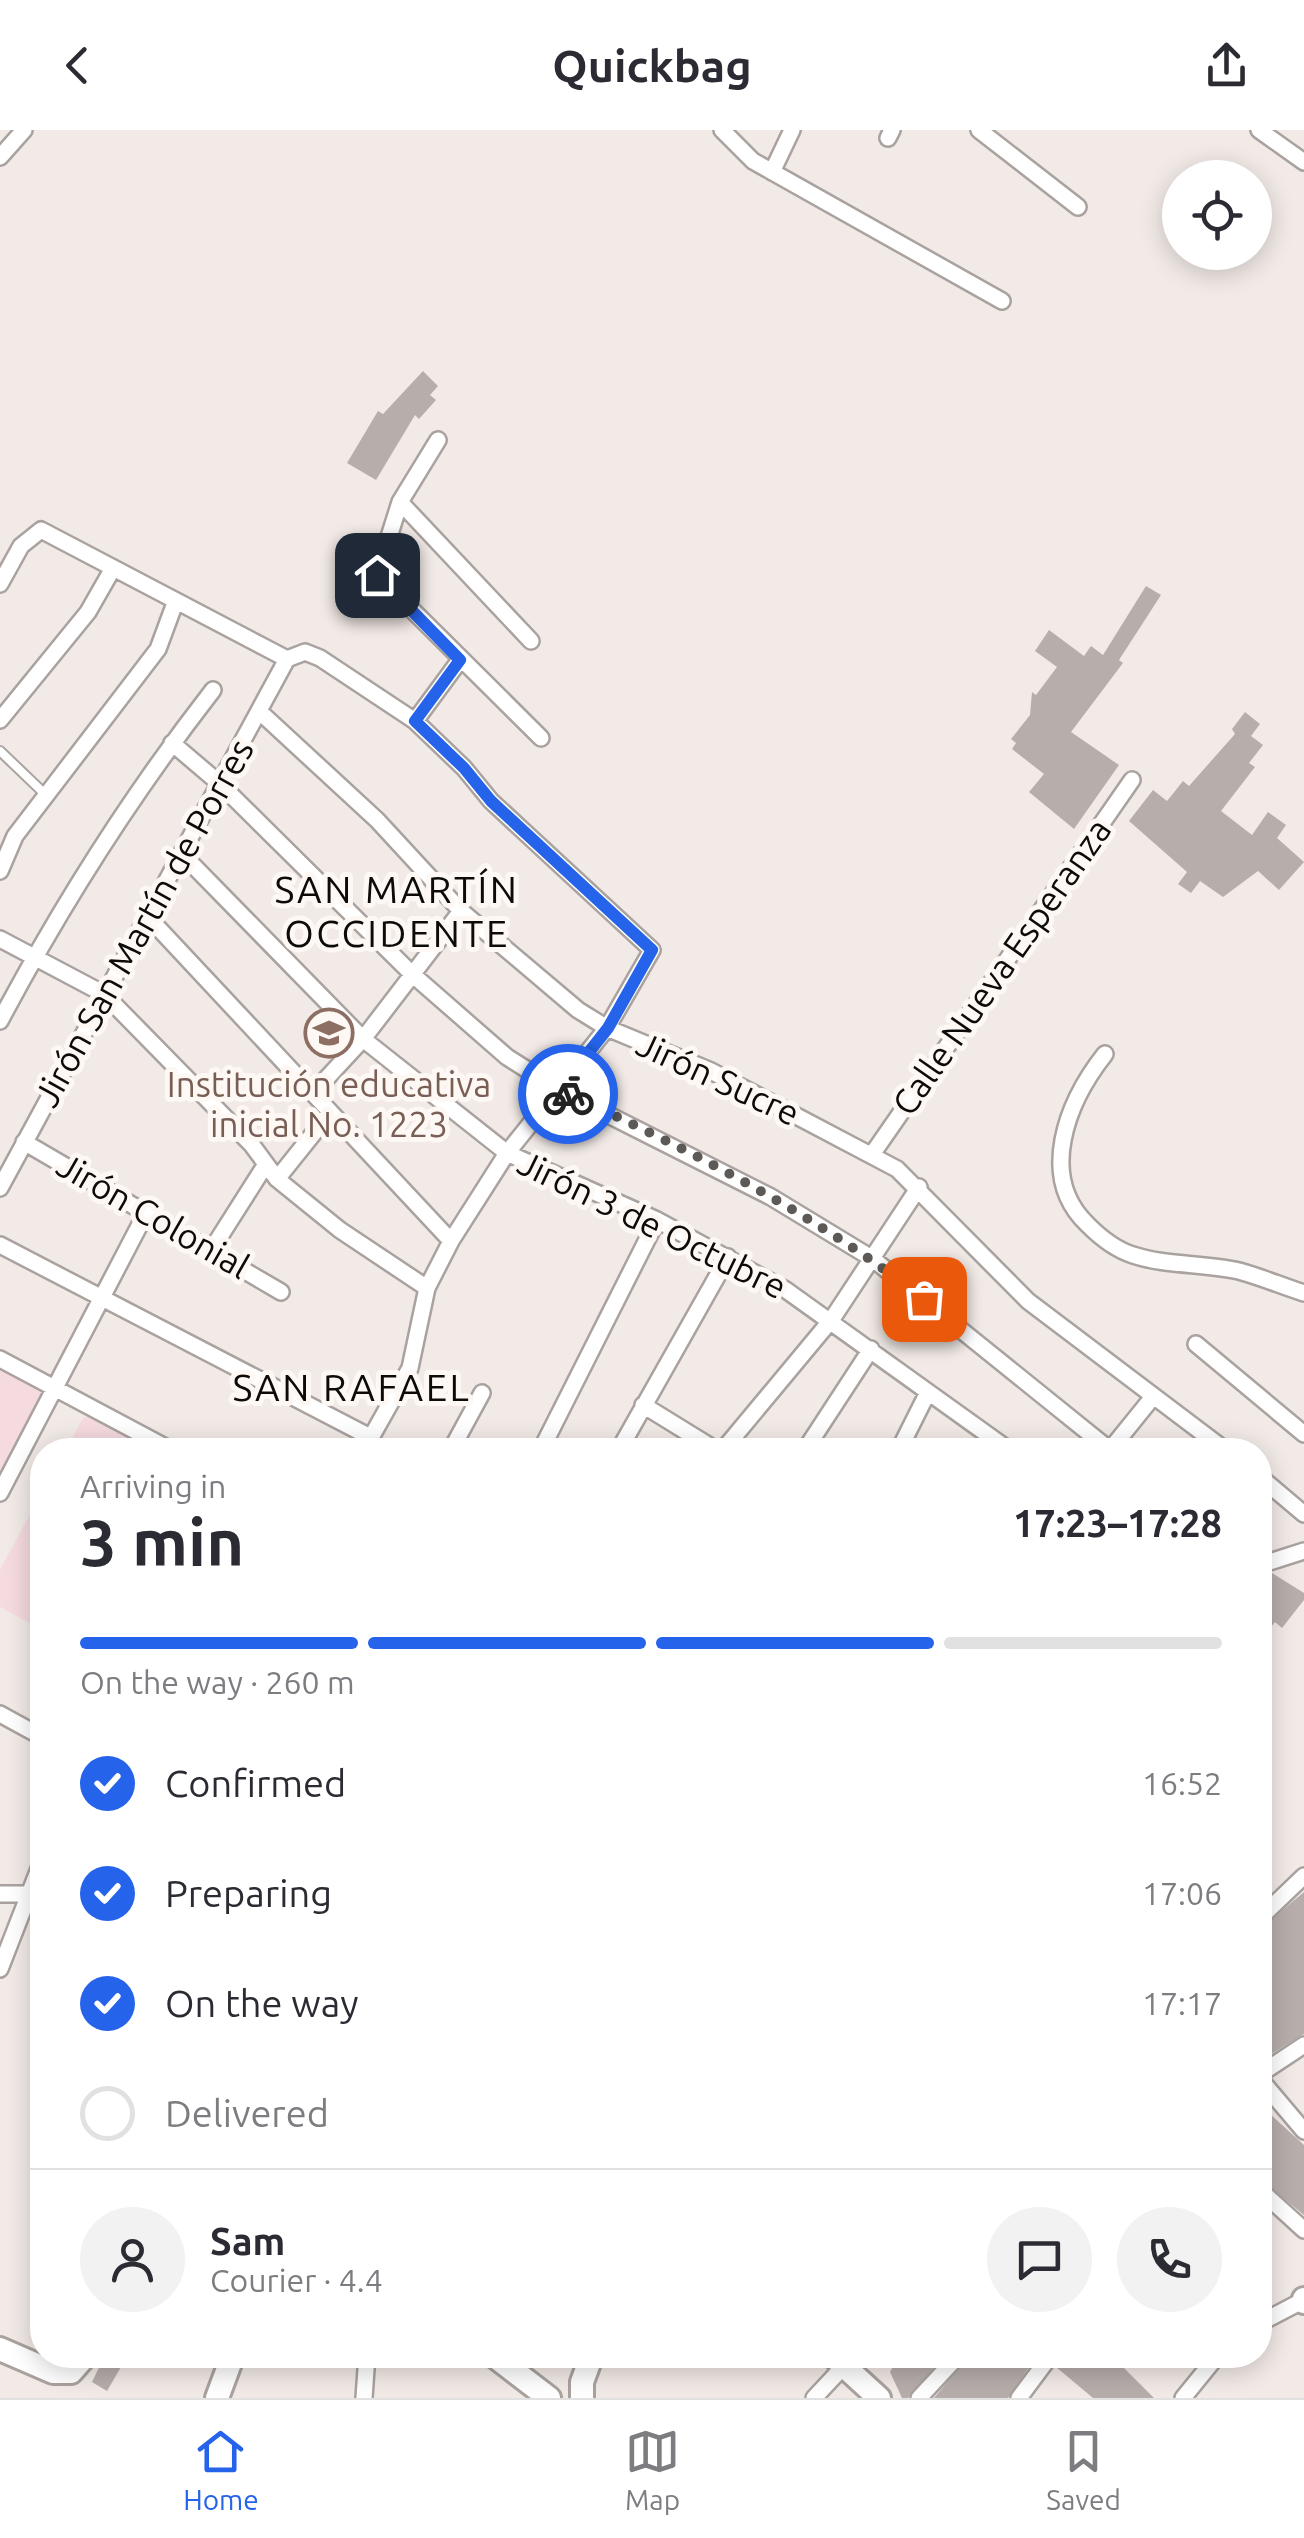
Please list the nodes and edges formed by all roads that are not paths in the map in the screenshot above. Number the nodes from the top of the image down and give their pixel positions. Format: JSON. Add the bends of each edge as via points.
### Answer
{"nodes":[{"id":1,"x":24,"y":130,"type":"edge"},
{"id":2,"x":722,"y":130,"type":"edge"},
{"id":3,"x":792,"y":130,"type":"edge"},
{"id":4,"x":979,"y":130,"type":"edge"},
{"id":5,"x":1259,"y":130,"type":"edge"},
{"id":6,"x":0,"y":157,"type":"edge"},
{"id":7,"x":1304,"y":162,"type":"edge"},
{"id":8,"x":772,"y":172,"type":"junction"},
{"id":9,"x":1078,"y":207,"type":"dead end"},
{"id":10,"x":1002,"y":301,"type":"dead end"},
{"id":11,"x":438,"y":440,"type":"dead end"},
{"id":12,"x":400,"y":502,"type":"junction"},
{"id":13,"x":112,"y":570,"type":"junction"},
{"id":14,"x":0,"y":584,"type":"edge"},
{"id":15,"x":174,"y":604,"type":"junction"},
{"id":16,"x":531,"y":641,"type":"dead end"},
{"id":17,"x":288,"y":659,"type":"junction"},
{"id":18,"x":460,"y":660,"type":"junction"},
{"id":19,"x":212,"y":690,"type":"dead end"},
{"id":20,"x":260,"y":712,"type":"junction"},
{"id":21,"x":0,"y":720,"type":"edge"},
{"id":22,"x":415,"y":721,"type":"junction"},
{"id":23,"x":541,"y":738,"type":"dead end"},
{"id":24,"x":172,"y":743,"type":"junction"},
{"id":25,"x":0,"y":751,"type":"edge"},
{"id":26,"x":1132,"y":780,"type":"dead end"},
{"id":27,"x":219,"y":783,"type":"junction"},
{"id":28,"x":47,"y":796,"type":"junction"},
{"id":29,"x":182,"y":854,"type":"junction"},
{"id":30,"x":0,"y":871,"type":"edge"},
{"id":31,"x":461,"y":911,"type":"junction"},
{"id":32,"x":149,"y":918,"type":"junction"},
{"id":33,"x":0,"y":940,"type":"edge"},
{"id":34,"x":34,"y":957,"type":"junction"},
{"id":35,"x":412,"y":974,"type":"junction"},
{"id":36,"x":104,"y":994,"type":"junction"},
{"id":37,"x":0,"y":1022,"type":"edge"},
{"id":38,"x":608,"y":1028,"type":"junction"},
{"id":39,"x":363,"y":1040,"type":"junction"},
{"id":40,"x":1104,"y":1054,"type":"dead end"},
{"id":41,"x":559,"y":1090,"type":"junction"},
{"id":42,"x":313,"y":1093,"type":"junction"},
{"id":43,"x":329,"y":1114,"type":"junction"},
{"id":44,"x":24,"y":1142,"type":"junction"},
{"id":45,"x":507,"y":1153,"type":"junction"},
{"id":46,"x":873,"y":1154,"type":"junction"},
{"id":47,"x":266,"y":1164,"type":"junction"},
{"id":48,"x":277,"y":1180,"type":"junction"},
{"id":49,"x":919,"y":1187,"type":"junction"},
{"id":50,"x":0,"y":1188,"type":"edge"},
{"id":51,"x":147,"y":1211,"type":"junction"},
{"id":52,"x":657,"y":1220,"type":"junction"},
{"id":53,"x":450,"y":1241,"type":"junction"},
{"id":54,"x":0,"y":1245,"type":"edge"},
{"id":55,"x":212,"y":1249,"type":"junction"},
{"id":56,"x":728,"y":1257,"type":"junction"},
{"id":57,"x":873,"y":1259,"type":"junction"},
{"id":58,"x":428,"y":1288,"type":"junction"},
{"id":59,"x":281,"y":1292,"type":"dead end"},
{"id":60,"x":1304,"y":1293,"type":"edge"},
{"id":61,"x":104,"y":1300,"type":"junction"},
{"id":62,"x":832,"y":1319,"type":"junction"},
{"id":63,"x":1196,"y":1344,"type":"dead end"},
{"id":64,"x":871,"y":1348,"type":"junction"},
{"id":65,"x":0,"y":1359,"type":"edge"},
{"id":66,"x":56,"y":1389,"type":"junction"},
{"id":67,"x":928,"y":1392,"type":"junction"},
{"id":68,"x":482,"y":1393,"type":"dead end"},
{"id":69,"x":1152,"y":1398,"type":"junction"},
{"id":70,"x":643,"y":1405,"type":"junction"},
{"id":71,"x":1304,"y":1434,"type":"edge"},
{"id":72,"x":148,"y":1438,"type":"edge"},
{"id":73,"x":358,"y":1438,"type":"edge"},
{"id":74,"x":370,"y":1438,"type":"edge"},
{"id":75,"x":458,"y":1438,"type":"edge"},
{"id":76,"x":547,"y":1438,"type":"edge"},
{"id":77,"x":625,"y":1438,"type":"edge"},
{"id":78,"x":699,"y":1438,"type":"edge"},
{"id":79,"x":730,"y":1438,"type":"edge"},
{"id":80,"x":814,"y":1438,"type":"edge"},
{"id":81,"x":904,"y":1438,"type":"edge"},
{"id":82,"x":993,"y":1438,"type":"edge"},
{"id":83,"x":1095,"y":1438,"type":"edge"},
{"id":84,"x":1120,"y":1438,"type":"edge"},
{"id":85,"x":1208,"y":1438,"type":"edge"},
{"id":86,"x":1272,"y":1486,"type":"edge"},
{"id":87,"x":0,"y":1493,"type":"edge"},
{"id":88,"x":1304,"y":1514,"type":"edge"},
{"id":89,"x":1304,"y":1551,"type":"edge"},
{"id":90,"x":1272,"y":1561,"type":"edge"},
{"id":91,"x":0,"y":1714,"type":"edge"},
{"id":92,"x":30,"y":1730,"type":"edge"},
{"id":93,"x":1304,"y":1876,"type":"edge"},
{"id":94,"x":0,"y":1894,"type":"edge"},
{"id":95,"x":30,"y":1894,"type":"joint"},
{"id":96,"x":1272,"y":1907,"type":"edge"},
{"id":97,"x":0,"y":1968,"type":"edge"},
{"id":98,"x":1304,"y":2046,"type":"edge"},
{"id":99,"x":1272,"y":2069,"type":"edge"},
{"id":100,"x":1272,"y":2091,"type":"edge"},
{"id":101,"x":1304,"y":2130,"type":"edge"},
{"id":102,"x":1272,"y":2205,"type":"edge"},
{"id":103,"x":1304,"y":2230,"type":"edge"},
{"id":104,"x":1303,"y":2301,"type":"edge"},
{"id":105,"x":1272,"y":2317,"type":"edge"},
{"id":106,"x":0,"y":2349,"type":"edge"},
{"id":107,"x":30,"y":2362,"type":"edge"},
{"id":108,"x":227,"y":2368,"type":"edge"},
{"id":109,"x":367,"y":2368,"type":"edge"},
{"id":110,"x":506,"y":2368,"type":"edge"},
{"id":111,"x":589,"y":2368,"type":"edge"},
{"id":112,"x":833,"y":2368,"type":"edge"},
{"id":113,"x":847,"y":2368,"type":"edge"},
{"id":114,"x":947,"y":2368,"type":"edge"},
{"id":115,"x":1041,"y":2368,"type":"edge"},
{"id":116,"x":1207,"y":2368,"type":"edge"},
{"id":117,"x":536,"y":2396,"type":"edge"},
{"id":118,"x":217,"y":2398,"type":"edge"},
{"id":119,"x":364,"y":2398,"type":"edge"},
{"id":120,"x":582,"y":2398,"type":"edge"},
{"id":121,"x":814,"y":2398,"type":"edge"},
{"id":122,"x":879,"y":2398,"type":"edge"},
{"id":123,"x":919,"y":2398,"type":"edge"},
{"id":124,"x":1019,"y":2398,"type":"edge"},
{"id":125,"x":1183,"y":2398,"type":"edge"}],
"edges":[{"from":1,"to":6,"type":"street"},
{"from":2,"to":8,"type":"street"},
{"from":3,"to":8,"type":"street"},
{"from":4,"to":9,"type":"street"},
{"from":5,"to":7,"type":"street"},
{"from":8,"to":10,"type":"street"},
{"from":11,"to":12,"type":"street"},
{"from":12,"to":16,"type":"street"},
{"from":12,"to":18,"type":"street","via":[[377,575]]},
{"from":13,"to":14,"type":"street","via":[[41,530],[21,546]]},
{"from":13,"to":15,"type":"street"},
{"from":13,"to":21,"type":"street","via":[[88,612]]},
{"from":15,"to":17,"type":"street"},
{"from":15,"to":28,"type":"street","via":[[158,649]]},
{"from":17,"to":20,"type":"street","name":"Jirón San Martín de Porres"},
{"from":17,"to":22,"type":"street","via":[[306,652],[320,658]]},
{"from":18,"to":22,"type":"street"},
{"from":18,"to":23,"type":"street"},
{"from":19,"to":24,"type":"street"},
{"from":20,"to":27,"type":"street","name":"Jirón San Martín de Porres"},
{"from":20,"to":31,"type":"street","name":"Jirón Sucre","via":[[377,820]]},
{"from":22,"to":38,"type":"street","via":[[652,950]]},
{"from":24,"to":27,"type":"street"},
{"from":24,"to":34,"type":"street"},
{"from":25,"to":28,"type":"lane"},
{"from":26,"to":46,"type":"street","name":"Calle Nueva Esperanza"},
{"from":27,"to":29,"type":"street","name":"Jirón San Martín de Porres"},
{"from":27,"to":35,"type":"street"},
{"from":28,"to":30,"type":"street","via":[[15,836]]},
{"from":29,"to":32,"type":"street","name":"Jirón San Martín de Porres"},
{"from":29,"to":39,"type":"street","name":"Jirón 3 de Octubre"},
{"from":31,"to":35,"type":"street"},
{"from":31,"to":38,"type":"street","name":"Jirón Sucre"},
{"from":32,"to":36,"type":"street","name":"Jirón San Martín de Porres"},
{"from":32,"to":42,"type":"street"},
{"from":33,"to":34,"type":"street"},
{"from":34,"to":36,"type":"street"},
{"from":34,"to":37,"type":"street"},
{"from":35,"to":39,"type":"street"},
{"from":35,"to":41,"type":"street","via":[[507,1057]]},
{"from":36,"to":44,"type":"street","name":"Jirón San Martín de Porres"},
{"from":36,"to":47,"type":"street"},
{"from":38,"to":41,"type":"street"},
{"from":38,"to":46,"type":"street","name":"Jirón Sucre","via":[[710,1070]]},
{"from":39,"to":42,"type":"street"},
{"from":39,"to":45,"type":"street","name":"Jirón 3 de Octubre"},
{"from":40,"to":60,"type":"street","via":[[1060,1144],[1060,1179],[1072,1210],[1131,1255],[1238,1271]]},
{"from":41,"to":45,"type":"street"},
{"from":41,"to":57,"type":"street","via":[[721,1170]]},
{"from":42,"to":43,"type":"street"},
{"from":43,"to":48,"type":"street"},
{"from":43,"to":53,"type":"street"},
{"from":44,"to":50,"type":"street","name":"Jirón San Martín de Porres"},
{"from":44,"to":51,"type":"street","name":"Jirón Colonial"},
{"from":45,"to":52,"type":"street","name":"Jirón 3 de Octubre"},
{"from":45,"to":53,"type":"street"},
{"from":46,"to":49,"type":"street","name":"Jirón Sucre"},
{"from":47,"to":48,"type":"street"},
{"from":47,"to":55,"type":"street"},
{"from":48,"to":58,"type":"street"},
{"from":49,"to":57,"type":"street"},
{"from":49,"to":69,"type":"street","name":"Jirón Sucre","via":[[1002,1277]]},
{"from":51,"to":55,"type":"street","name":"Jirón Colonial"},
{"from":51,"to":61,"type":"street"},
{"from":52,"to":56,"type":"street","name":"Jirón 3 de Octubre"},
{"from":52,"to":76,"type":"street"},
{"from":53,"to":58,"type":"street"},
{"from":54,"to":61,"type":"street"},
{"from":55,"to":59,"type":"street","name":"Jirón Colonial"},
{"from":56,"to":62,"type":"street","name":"Jirón 3 de Octubre"},
{"from":56,"to":70,"type":"street"},
{"from":57,"to":62,"type":"street"},
{"from":57,"to":83,"type":"street"},
{"from":58,"to":74,"type":"street","via":[[410,1368]]},
{"from":61,"to":66,"type":"street"},
{"from":61,"to":73,"type":"street"},
{"from":62,"to":64,"type":"street","name":"Jirón 3 de Octubre"},
{"from":62,"to":79,"type":"street"},
{"from":63,"to":71,"type":"street"},
{"from":64,"to":67,"type":"street","name":"Jirón 3 de Octubre"},
{"from":64,"to":80,"type":"street"},
{"from":65,"to":66,"type":"street"},
{"from":66,"to":72,"type":"street"},
{"from":66,"to":87,"type":"street"},
{"from":67,"to":81,"type":"street"},
{"from":67,"to":82,"type":"street","name":"Jirón 3 de Octubre"},
{"from":68,"to":75,"type":"street"},
{"from":69,"to":84,"type":"street"},
{"from":69,"to":85,"type":"street","name":"Jirón Sucre"},
{"from":70,"to":77,"type":"street"},
{"from":70,"to":78,"type":"street"},
{"from":86,"to":88,"type":"street"},
{"from":89,"to":90,"type":"street"},
{"from":91,"to":92,"type":"street"},
{"from":93,"to":96,"type":"street"},
{"from":94,"to":95,"type":"street"},
{"from":95,"to":97,"type":"street"},
{"from":98,"to":99,"type":"street"},
{"from":100,"to":101,"type":"street"},
{"from":102,"to":103,"type":"street"},
{"from":104,"to":105,"type":"street"},
{"from":106,"to":107,"type":"main road"},
{"from":108,"to":118,"type":"main road"},
{"from":109,"to":119,"type":"street"},
{"from":110,"to":117,"type":"main road"},
{"from":111,"to":120,"type":"main road"},
{"from":112,"to":121,"type":"street"},
{"from":113,"to":122,"type":"main road"},
{"from":114,"to":123,"type":"street"},
{"from":115,"to":124,"type":"street"},
{"from":116,"to":125,"type":"street"}]}
